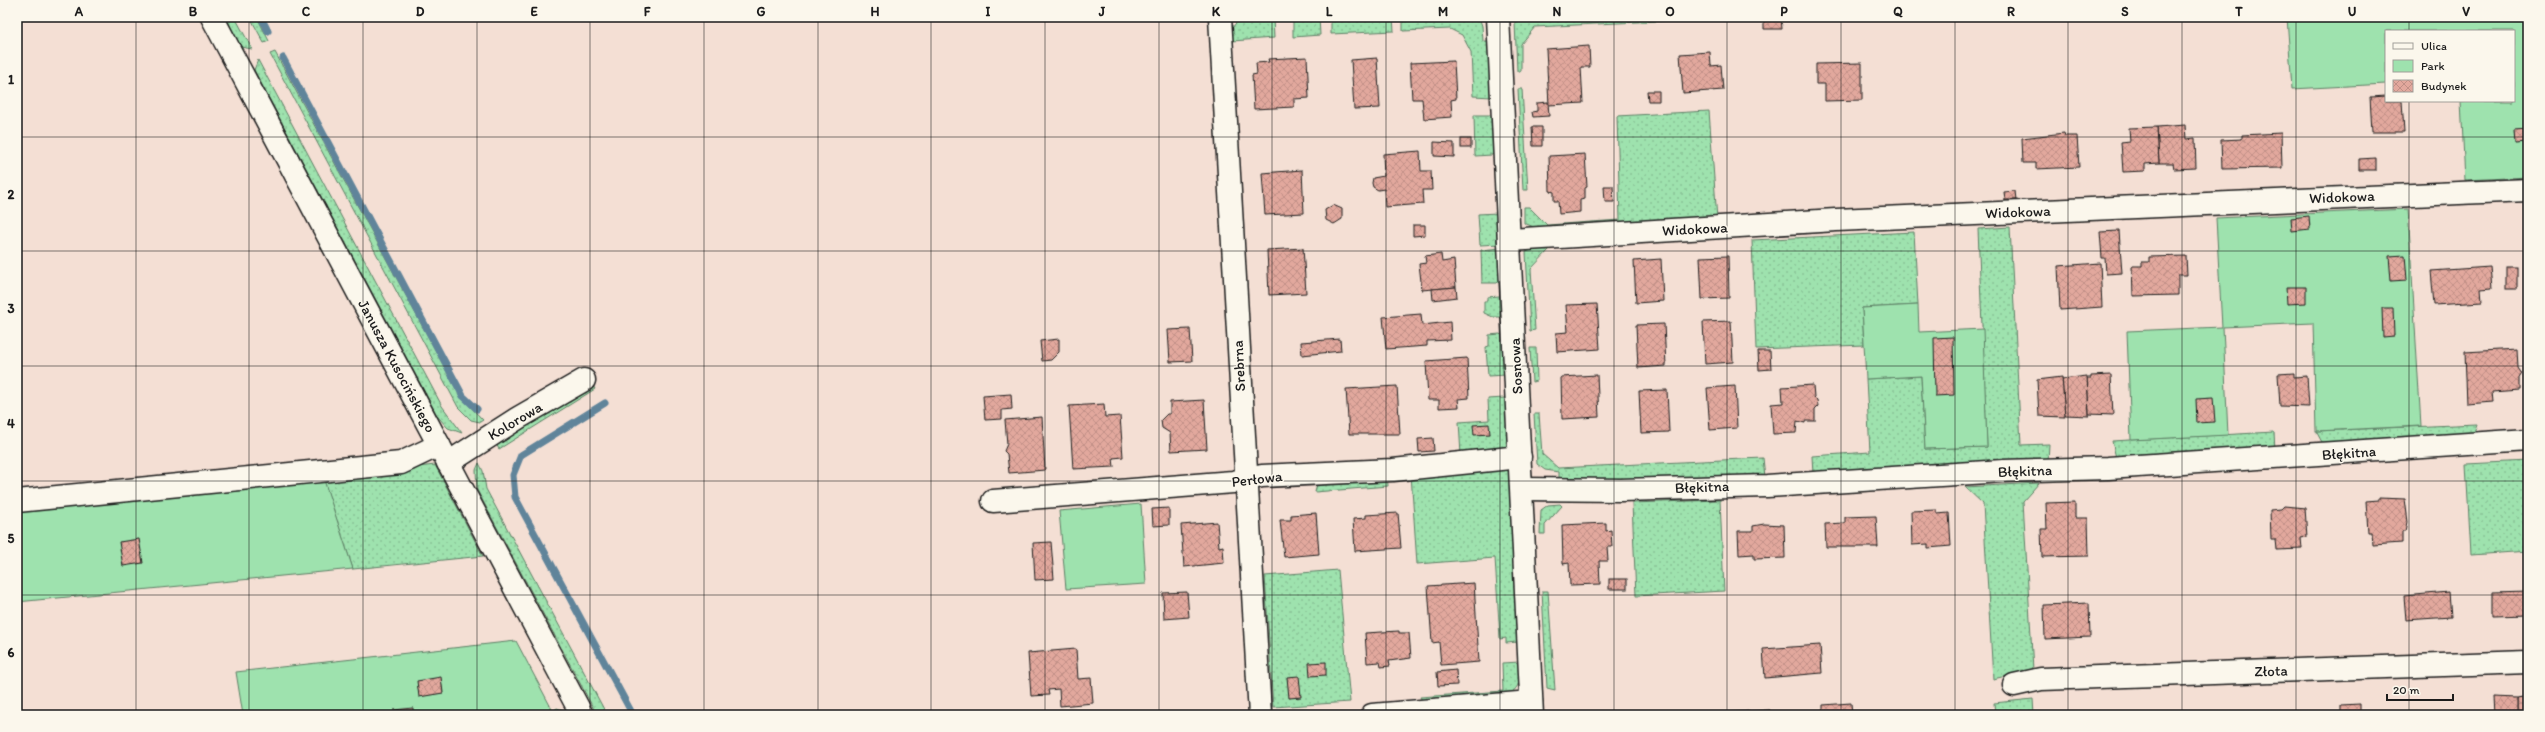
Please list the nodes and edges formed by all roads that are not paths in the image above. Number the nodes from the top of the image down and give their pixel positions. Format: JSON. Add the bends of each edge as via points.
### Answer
{"nodes":[{"id":1,"x":212,"y":17,"type":"edge"},
{"id":2,"x":1220,"y":17,"type":"edge"},
{"id":3,"x":1498,"y":17,"type":"edge"},
{"id":4,"x":2528,"y":190,"type":"edge"},
{"id":5,"x":1509,"y":240,"type":"junction"},
{"id":6,"x":584,"y":380,"type":"dead end"},
{"id":7,"x":2528,"y":440,"type":"edge"},
{"id":8,"x":443,"y":454,"type":"junction"},
{"id":9,"x":1520,"y":457,"type":"junction"},
{"id":10,"x":1245,"y":480,"type":"junction"},
{"id":11,"x":1522,"y":489,"type":"junction"},
{"id":12,"x":17,"y":501,"type":"edge"},
{"id":13,"x":993,"y":501,"type":"dead end"},
{"id":14,"x":2528,"y":662,"type":"edge"},
{"id":15,"x":2014,"y":685,"type":"dead end"},
{"id":16,"x":1531,"y":709,"type":"edge"},
{"id":17,"x":582,"y":715,"type":"edge"},
{"id":18,"x":1260,"y":715,"type":"edge"},
{"id":19,"x":1372,"y":715,"type":"edge"}],
"edges":[{"from":1,"to":8,"type":"street","name":"Janusza Kusocińskiego"},
{"from":2,"to":10,"type":"street","name":"Srebrna"},
{"from":3,"to":5,"type":"street","name":"Sosnowa"},
{"from":4,"to":5,"type":"street","name":"Widokowa","via":[[1844,220]]},
{"from":5,"to":9,"type":"street","name":"Sosnowa"},
{"from":6,"to":8,"type":"street","name":"Kolorowa","via":[[518,418]]},
{"from":7,"to":11,"type":"street","name":"Błękitna","via":[[2108,468],[2003,471],[1767,486],[1621,490]]},
{"from":8,"to":12,"type":"street","name":"Kolorowa","via":[[401,463]]},
{"from":8,"to":17,"type":"street","name":"Janusza Kusocińskiego"},
{"from":9,"to":10,"type":"street","name":"Perłowa","via":[[1393,470],[1262,476]]},
{"from":9,"to":11,"type":"street","name":"Sosnowa"},
{"from":10,"to":13,"type":"street","name":"Perłowa"},
{"from":10,"to":18,"type":"street","name":"Srebrna"},
{"from":11,"to":16,"type":"street","name":"Sosnowa"},
{"from":14,"to":15,"type":"street","name":"Złota","via":[[2041,679]]},
{"from":16,"to":19,"type":"street"}]}
